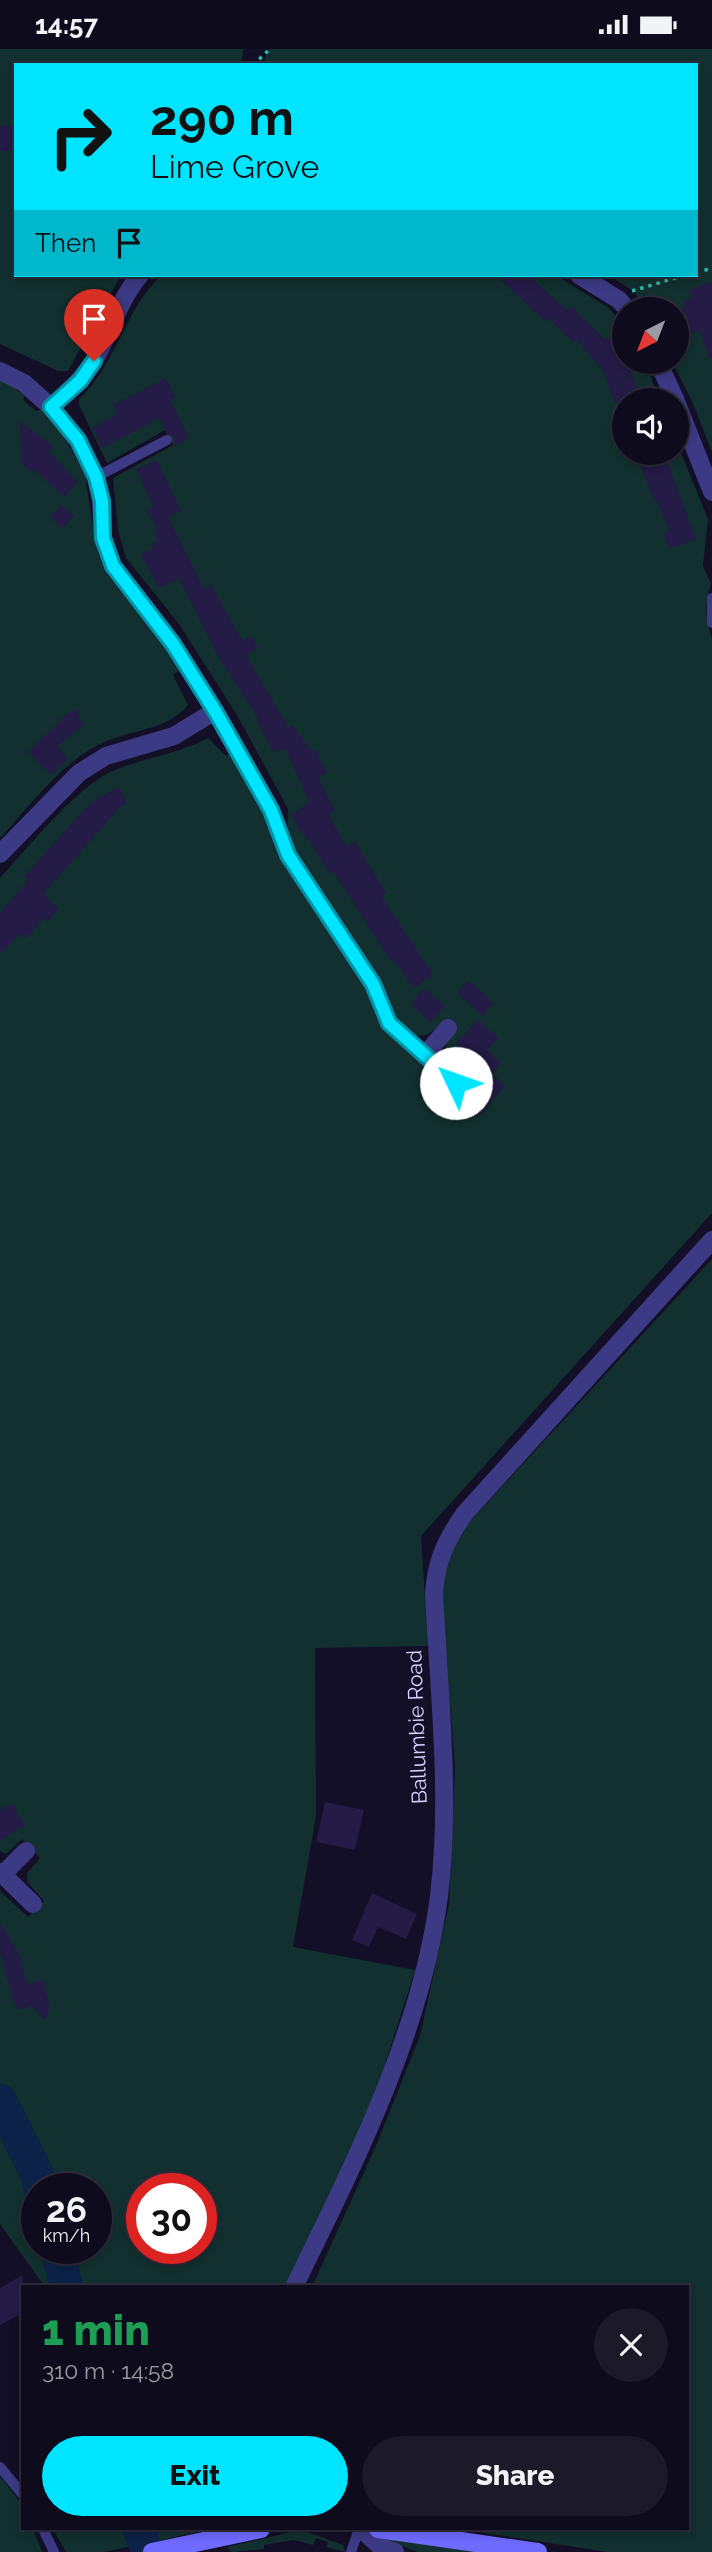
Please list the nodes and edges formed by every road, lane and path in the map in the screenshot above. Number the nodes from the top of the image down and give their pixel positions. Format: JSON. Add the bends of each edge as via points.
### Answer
{"nodes":[{"id":1,"x":270,"y":49,"type":"edge"},
{"id":2,"x":255,"y":63,"type":"edge"},
{"id":3,"x":138,"y":277,"type":"edge"},
{"id":4,"x":582,"y":277,"type":"edge"},
{"id":5,"x":678,"y":277,"type":"edge"},
{"id":6,"x":613,"y":296,"type":"joint"},
{"id":7,"x":0,"y":371,"type":"edge"},
{"id":8,"x":51,"y":407,"type":"junction"},
{"id":9,"x":689,"y":435,"type":"edge"},
{"id":10,"x":167,"y":440,"type":"dead end"},
{"id":11,"x":96,"y":477,"type":"junction"},
{"id":12,"x":712,"y":492,"type":"edge"},
{"id":13,"x":712,"y":598,"type":"edge"},
{"id":14,"x":712,"y":623,"type":"edge"},
{"id":15,"x":215,"y":711,"type":"junction"},
{"id":16,"x":0,"y":854,"type":"edge"},
{"id":17,"x":448,"y":1028,"type":"dead end"},
{"id":18,"x":425,"y":1055,"type":"junction"},
{"id":19,"x":456,"y":1083,"type":"dead end"},
{"id":20,"x":712,"y":1240,"type":"edge"},
{"id":21,"x":26,"y":1851,"type":"dead end"},
{"id":22,"x":1,"y":1874,"type":"edge"},
{"id":23,"x":33,"y":1905,"type":"dead end"},
{"id":24,"x":295,"y":2285,"type":"edge"},
{"id":25,"x":0,"y":2467,"type":"edge"},
{"id":26,"x":21,"y":2493,"type":"edge"},
{"id":27,"x":43,"y":2530,"type":"edge"},
{"id":28,"x":252,"y":2530,"type":"edge"},
{"id":29,"x":360,"y":2530,"type":"edge"},
{"id":30,"x":361,"y":2530,"type":"edge"},
{"id":31,"x":385,"y":2530,"type":"edge"},
{"id":32,"x":214,"y":2534,"type":"edge"},
{"id":33,"x":54,"y":2552,"type":"edge"},
{"id":34,"x":152,"y":2552,"type":"edge"},
{"id":35,"x":351,"y":2552,"type":"edge"},
{"id":36,"x":395,"y":2552,"type":"edge"},
{"id":37,"x":538,"y":2552,"type":"edge"}],
"edges":[{"from":1,"to":2,"type":"path"},
{"from":3,"to":8,"type":"street","via":[[125,292],[94,361]]},
{"from":4,"to":6,"type":"street"},
{"from":5,"to":6,"type":"path"},
{"from":7,"to":8,"type":"street","via":[[24,383]]},
{"from":8,"to":11,"type":"street","via":[[78,440]]},
{"from":9,"to":12,"type":"street"},
{"from":10,"to":11,"type":"lane"},
{"from":11,"to":15,"type":"street","via":[[103,538],[113,566],[173,644]]},
{"from":13,"to":14,"type":"lane"},
{"from":15,"to":16,"type":"street","via":[[174,736],[106,756],[79,773]]},
{"from":15,"to":18,"type":"street","via":[[271,810],[288,855],[373,984],[389,1023]]},
{"from":17,"to":18,"type":"street"},
{"from":18,"to":19,"type":"street"},
{"from":20,"to":24,"type":"street","name":"Ballumbie Road","via":[[466,1513],[445,1543],[436,1567],[434,1594],[443,1763],[439,1896],[423,1972],[388,2082]]},
{"from":21,"to":22,"type":"street"},
{"from":22,"to":23,"type":"street"},
{"from":25,"to":26,"type":"lane"},
{"from":27,"to":33,"type":"lane"},
{"from":28,"to":32,"type":"street"},
{"from":29,"to":35,"type":"lane"},
{"from":30,"to":36,"type":"street"},
{"from":31,"to":37,"type":"street"},
{"from":32,"to":34,"type":"street"}]}
